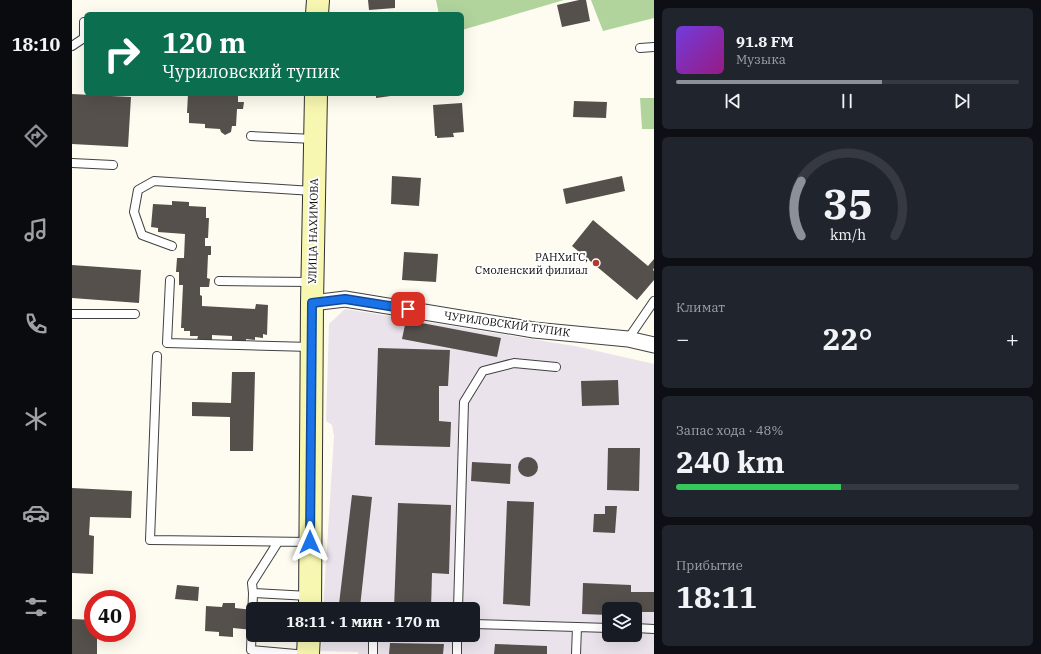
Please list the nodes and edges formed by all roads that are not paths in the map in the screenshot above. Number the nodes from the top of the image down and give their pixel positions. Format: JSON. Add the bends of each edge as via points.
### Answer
{"nodes":[{"id":1,"x":318,"y":0,"type":"edge"},
{"id":2,"x":317,"y":12,"type":"edge"},
{"id":3,"x":84,"y":22,"type":"dead end"},
{"id":4,"x":72,"y":46,"type":"edge"},
{"id":5,"x":640,"y":48,"type":"dead end"},
{"id":6,"x":654,"y":48,"type":"edge"},
{"id":7,"x":316,"y":96,"type":"edge"},
{"id":8,"x":250,"y":136,"type":"dead end"},
{"id":9,"x":315,"y":139,"type":"junction"},
{"id":10,"x":72,"y":163,"type":"edge"},
{"id":11,"x":113,"y":165,"type":"dead end"},
{"id":12,"x":314,"y":191,"type":"junction"},
{"id":13,"x":172,"y":246,"type":"dead end"},
{"id":14,"x":170,"y":280,"type":"dead end"},
{"id":15,"x":219,"y":281,"type":"dead end"},
{"id":16,"x":312,"y":293,"type":"junction"},
{"id":17,"x":654,"y":301,"type":"edge"},
{"id":18,"x":72,"y":314,"type":"edge"},
{"id":19,"x":135,"y":314,"type":"dead end"},
{"id":20,"x":628,"y":339,"type":"junction"},
{"id":21,"x":654,"y":345,"type":"edge"},
{"id":22,"x":312,"y":347,"type":"junction"},
{"id":23,"x":157,"y":356,"type":"dead end"},
{"id":24,"x":556,"y":367,"type":"dead end"},
{"id":25,"x":278,"y":542,"type":"junction"},
{"id":26,"x":310,"y":542,"type":"junction"},
{"id":27,"x":253,"y":593,"type":"junction"},
{"id":28,"x":310,"y":602,"type":"edge"},
{"id":29,"x":458,"y":602,"type":"edge"},
{"id":30,"x":480,"y":624,"type":"edge"},
{"id":31,"x":576,"y":626,"type":"junction"},
{"id":32,"x":602,"y":628,"type":"edge"},
{"id":33,"x":642,"y":628,"type":"edge"},
{"id":34,"x":654,"y":629,"type":"edge"},
{"id":35,"x":309,"y":642,"type":"edge"},
{"id":36,"x":373,"y":642,"type":"edge"},
{"id":37,"x":457,"y":642,"type":"edge"},
{"id":38,"x":296,"y":654,"type":"edge"},
{"id":39,"x":308,"y":654,"type":"edge"},
{"id":40,"x":373,"y":654,"type":"edge"},
{"id":41,"x":457,"y":654,"type":"edge"},
{"id":42,"x":576,"y":654,"type":"edge"}],
"edges":[{"from":1,"to":2,"type":"street"},
{"from":3,"to":4,"type":"lane","via":[[84,38]]},
{"from":5,"to":6,"type":"lane"},
{"from":7,"to":9,"type":"street","name":"УЛИЦА НАХИМОВА"},
{"from":8,"to":9,"type":"lane"},
{"from":9,"to":12,"type":"street","name":"УЛИЦА НАХИМОВА"},
{"from":10,"to":11,"type":"lane"},
{"from":12,"to":13,"type":"lane","via":[[154,181],[138,190],[134,212],[142,235]]},
{"from":12,"to":16,"type":"street","name":"УЛИЦА НАХИМОВА"},
{"from":14,"to":22,"type":"lane","via":[[167,343]]},
{"from":15,"to":16,"type":"lane"},
{"from":16,"to":20,"type":"street","name":"ЧУРИЛОВСКИЙ ТУПИК","via":[[534,330]]},
{"from":16,"to":22,"type":"street","name":"УЛИЦА НАХИМОВА"},
{"from":17,"to":20,"type":"lane"},
{"from":18,"to":19,"type":"lane"},
{"from":20,"to":21,"type":"street","name":"ЧУРИЛОВСКИЙ ТУПИК"},
{"from":22,"to":26,"type":"street","name":"УЛИЦА НАХИМОВА"},
{"from":23,"to":25,"type":"lane","via":[[150,540]]},
{"from":24,"to":29,"type":"lane","via":[[514,363],[483,371],[464,402]]},
{"from":25,"to":26,"type":"lane"},
{"from":25,"to":27,"type":"lane","via":[[252,583]]},
{"from":26,"to":28,"type":"street","name":"УЛИЦА НАХИМОВА"},
{"from":27,"to":28,"type":"lane"},
{"from":27,"to":38,"type":"lane","via":[[251,650]]},
{"from":30,"to":31,"type":"lane"},
{"from":31,"to":32,"type":"lane"},
{"from":31,"to":42,"type":"lane"},
{"from":33,"to":34,"type":"lane"},
{"from":35,"to":39,"type":"street"},
{"from":36,"to":40,"type":"lane"},
{"from":37,"to":41,"type":"lane"}]}
